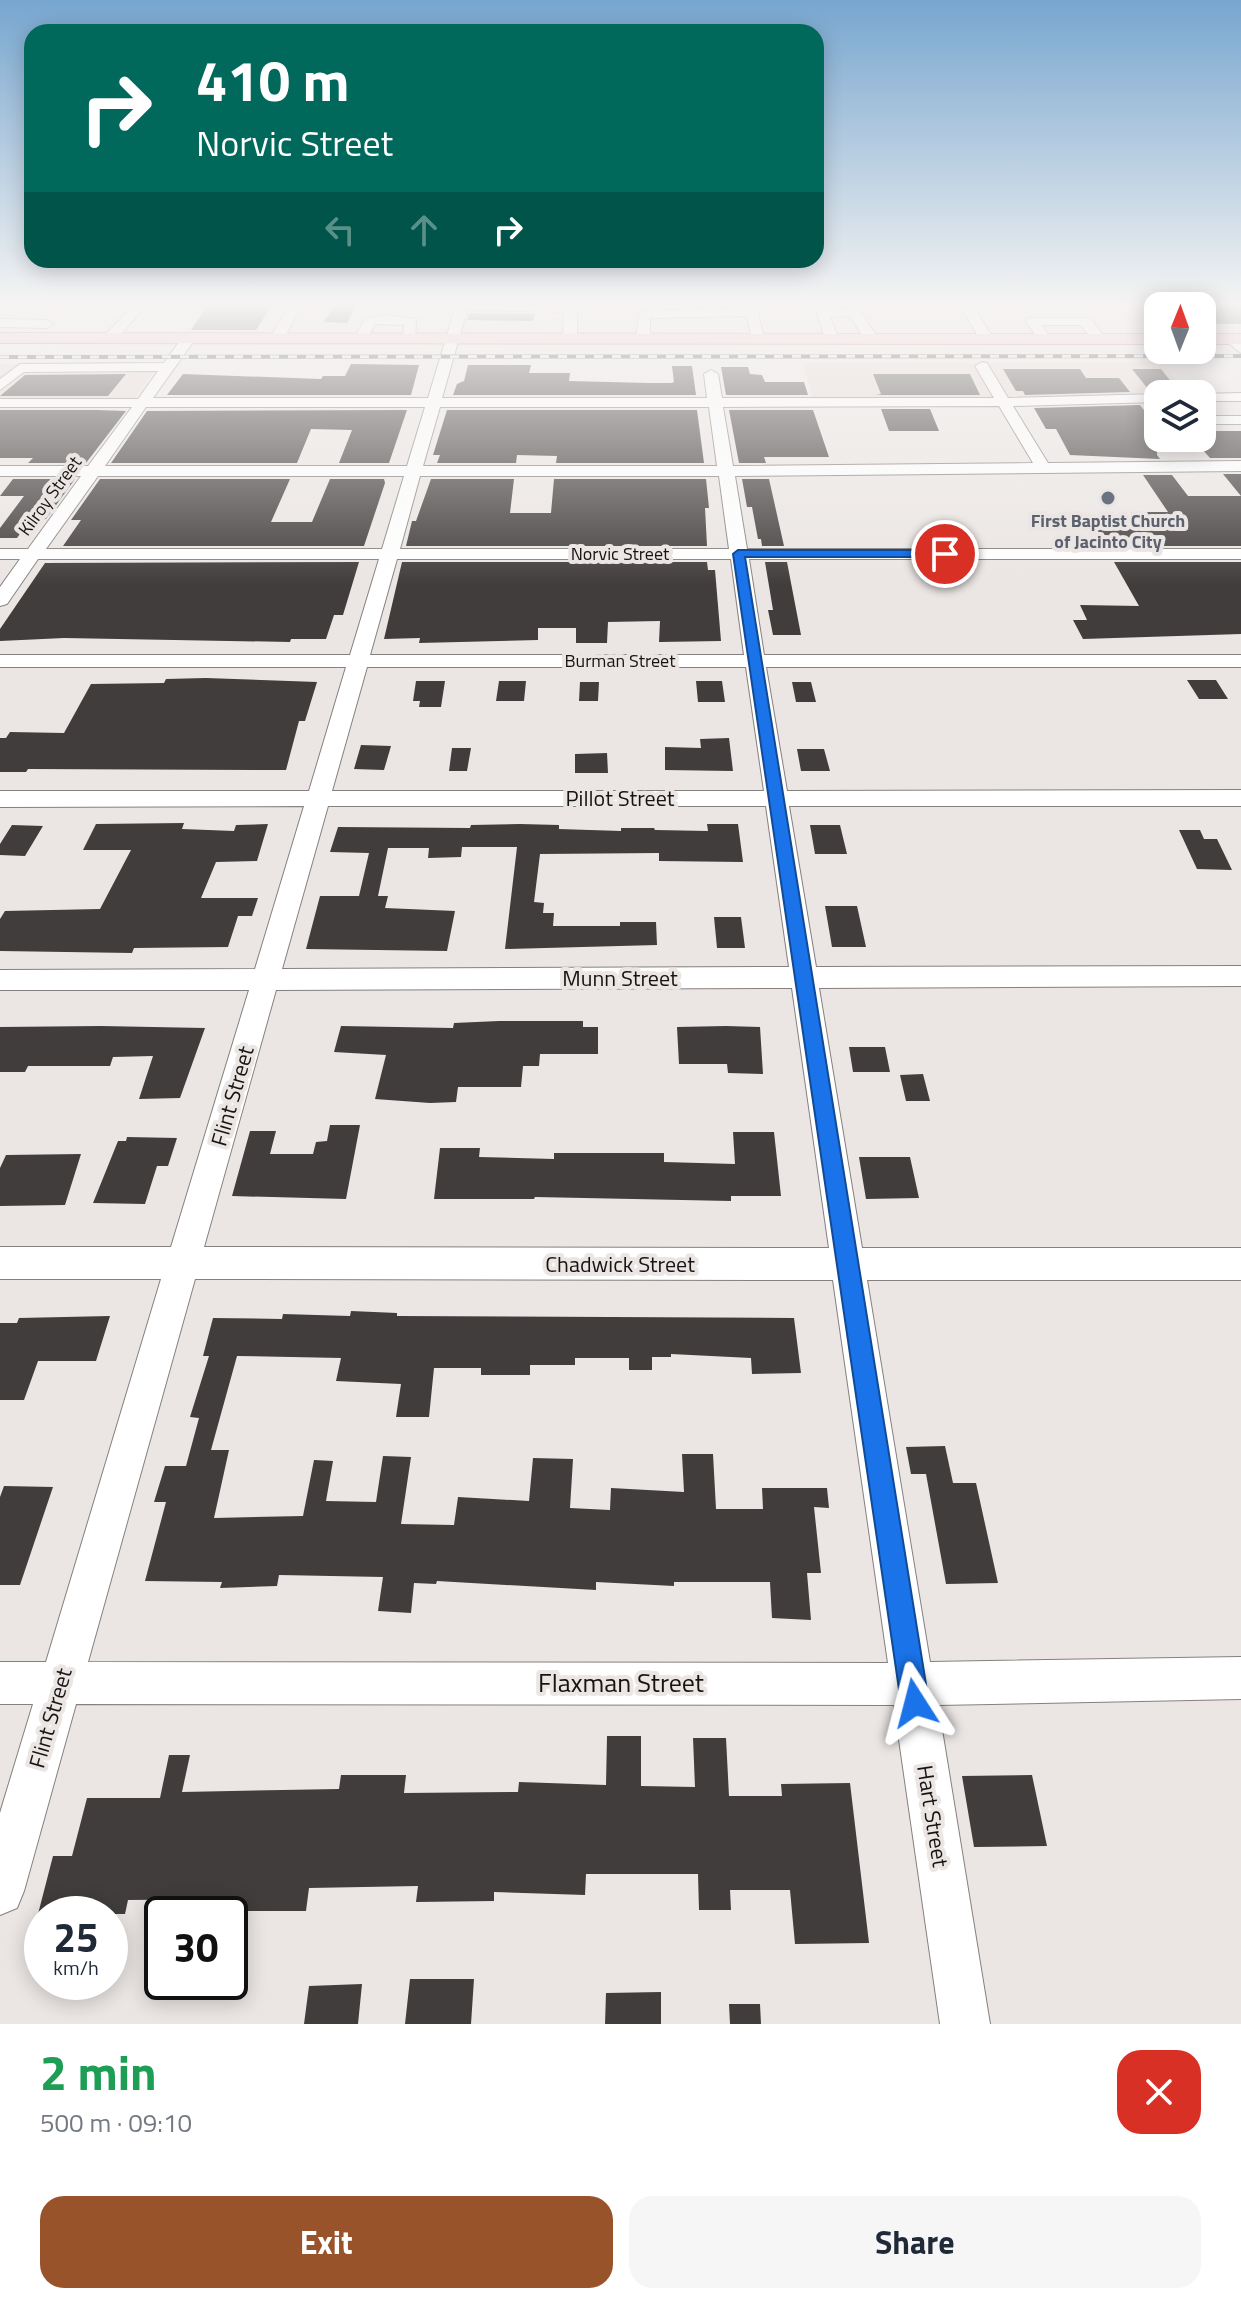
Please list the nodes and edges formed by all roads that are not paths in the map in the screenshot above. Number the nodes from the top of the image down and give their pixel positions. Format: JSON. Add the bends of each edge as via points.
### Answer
{"nodes":[{"id":1,"x":148,"y":396,"type":"edge"},
{"id":2,"x":436,"y":396,"type":"edge"},
{"id":3,"x":545,"y":396,"type":"edge"},
{"id":4,"x":714,"y":396,"type":"edge"},
{"id":5,"x":799,"y":396,"type":"edge"},
{"id":6,"x":853,"y":396,"type":"edge"},
{"id":7,"x":1000,"y":396,"type":"edge"},
{"id":8,"x":1216,"y":397,"type":"edge"},
{"id":9,"x":1241,"y":397,"type":"edge"},
{"id":10,"x":434,"y":402,"type":"junction"},
{"id":11,"x":855,"y":402,"type":"junction"},
{"id":12,"x":1003,"y":402,"type":"junction"},
{"id":13,"x":0,"y":403,"type":"edge"},
{"id":14,"x":143,"y":403,"type":"junction"},
{"id":15,"x":1144,"y":406,"type":"edge"},
{"id":16,"x":1216,"y":408,"type":"edge"},
{"id":17,"x":1241,"y":408,"type":"edge"},
{"id":18,"x":1216,"y":420,"type":"edge"},
{"id":19,"x":1241,"y":420,"type":"edge"},
{"id":20,"x":1241,"y":466,"type":"edge"},
{"id":21,"x":1044,"y":469,"type":"junction"},
{"id":22,"x":0,"y":471,"type":"edge"},
{"id":23,"x":93,"y":471,"type":"junction"},
{"id":24,"x":414,"y":471,"type":"junction"},
{"id":25,"x":726,"y":471,"type":"junction"},
{"id":26,"x":0,"y":554,"type":"edge"},
{"id":27,"x":33,"y":554,"type":"junction"},
{"id":28,"x":390,"y":554,"type":"junction"},
{"id":29,"x":738,"y":554,"type":"junction"},
{"id":30,"x":1241,"y":554,"type":"edge"},
{"id":31,"x":0,"y":600,"type":"edge"},
{"id":32,"x":0,"y":661,"type":"edge"},
{"id":33,"x":359,"y":661,"type":"junction"},
{"id":34,"x":755,"y":661,"type":"junction"},
{"id":35,"x":1241,"y":661,"type":"edge"},
{"id":36,"x":319,"y":798,"type":"junction"},
{"id":37,"x":776,"y":798,"type":"junction"},
{"id":38,"x":1241,"y":798,"type":"edge"},
{"id":39,"x":0,"y":799,"type":"edge"},
{"id":40,"x":1241,"y":976,"type":"edge"},
{"id":41,"x":804,"y":978,"type":"junction"},
{"id":42,"x":266,"y":979,"type":"junction"},
{"id":43,"x":0,"y":980,"type":"edge"},
{"id":44,"x":0,"y":1263,"type":"edge"},
{"id":45,"x":183,"y":1263,"type":"junction"},
{"id":46,"x":848,"y":1264,"type":"junction"},
{"id":47,"x":1241,"y":1264,"type":"edge"},
{"id":48,"x":1241,"y":1678,"type":"edge"},
{"id":49,"x":0,"y":1683,"type":"edge"},
{"id":50,"x":61,"y":1683,"type":"junction"},
{"id":51,"x":912,"y":1684,"type":"junction"},
{"id":52,"x":0,"y":1891,"type":"edge"},
{"id":53,"x":965,"y":2024,"type":"edge"}],
"edges":[{"from":1,"to":14,"type":"street","name":"Kilroy Street"},
{"from":2,"to":10,"type":"street","name":"Flint Street"},
{"from":3,"to":10,"type":"street"},
{"from":4,"to":25,"type":"street","name":"Hart Street"},
{"from":5,"to":11,"type":"street"},
{"from":6,"to":11,"type":"street"},
{"from":7,"to":12,"type":"street"},
{"from":8,"to":9,"type":"street"},
{"from":10,"to":14,"type":"street"},
{"from":10,"to":24,"type":"street","name":"Flint Street"},
{"from":11,"to":12,"type":"street"},
{"from":12,"to":15,"type":"street"},
{"from":12,"to":21,"type":"street"},
{"from":13,"to":14,"type":"street"},
{"from":14,"to":23,"type":"street","name":"Kilroy Street"},
{"from":16,"to":17,"type":"street"},
{"from":18,"to":19,"type":"street"},
{"from":20,"to":21,"type":"street"},
{"from":21,"to":25,"type":"street"},
{"from":22,"to":23,"type":"street"},
{"from":23,"to":24,"type":"street"},
{"from":23,"to":27,"type":"street","name":"Kilroy Street"},
{"from":24,"to":25,"type":"street"},
{"from":24,"to":28,"type":"street","name":"Flint Street"},
{"from":25,"to":29,"type":"street","name":"Hart Street"},
{"from":26,"to":27,"type":"street","name":"Norvic Street"},
{"from":27,"to":28,"type":"street","name":"Norvic Street"},
{"from":27,"to":31,"type":"street","name":"Kilroy Street"},
{"from":28,"to":29,"type":"street","name":"Norvic Street"},
{"from":28,"to":33,"type":"street","name":"Flint Street"},
{"from":29,"to":30,"type":"street","name":"Norvic Street"},
{"from":29,"to":34,"type":"street","name":"Hart Street"},
{"from":32,"to":33,"type":"street","name":"Burman Street"},
{"from":33,"to":34,"type":"street","name":"Burman Street"},
{"from":33,"to":36,"type":"street","name":"Flint Street"},
{"from":34,"to":35,"type":"street","name":"Burman Street"},
{"from":34,"to":37,"type":"street","name":"Hart Street"},
{"from":36,"to":37,"type":"street","name":"Pillot Street"},
{"from":36,"to":39,"type":"street","name":"Pillot Street"},
{"from":36,"to":42,"type":"street","name":"Flint Street"},
{"from":37,"to":38,"type":"street","name":"Pillot Street"},
{"from":37,"to":41,"type":"street","name":"Hart Street"},
{"from":40,"to":41,"type":"street","name":"Munn Street"},
{"from":41,"to":42,"type":"street","name":"Munn Street"},
{"from":41,"to":46,"type":"street","name":"Hart Street"},
{"from":42,"to":43,"type":"street","name":"Munn Street"},
{"from":42,"to":45,"type":"street","name":"Flint Street"},
{"from":44,"to":45,"type":"street","name":"Chadwick Street"},
{"from":45,"to":46,"type":"street","name":"Chadwick Street"},
{"from":45,"to":50,"type":"street","name":"Flint Street"},
{"from":46,"to":47,"type":"street","name":"Chadwick Street"},
{"from":46,"to":51,"type":"street","name":"Hart Street"},
{"from":48,"to":51,"type":"street","name":"Flaxman Street"},
{"from":49,"to":50,"type":"street","name":"Flaxman Street"},
{"from":50,"to":51,"type":"street","name":"Flaxman Street"},
{"from":50,"to":52,"type":"street","name":"Flint Street"},
{"from":51,"to":53,"type":"street","name":"Hart Street"}]}
